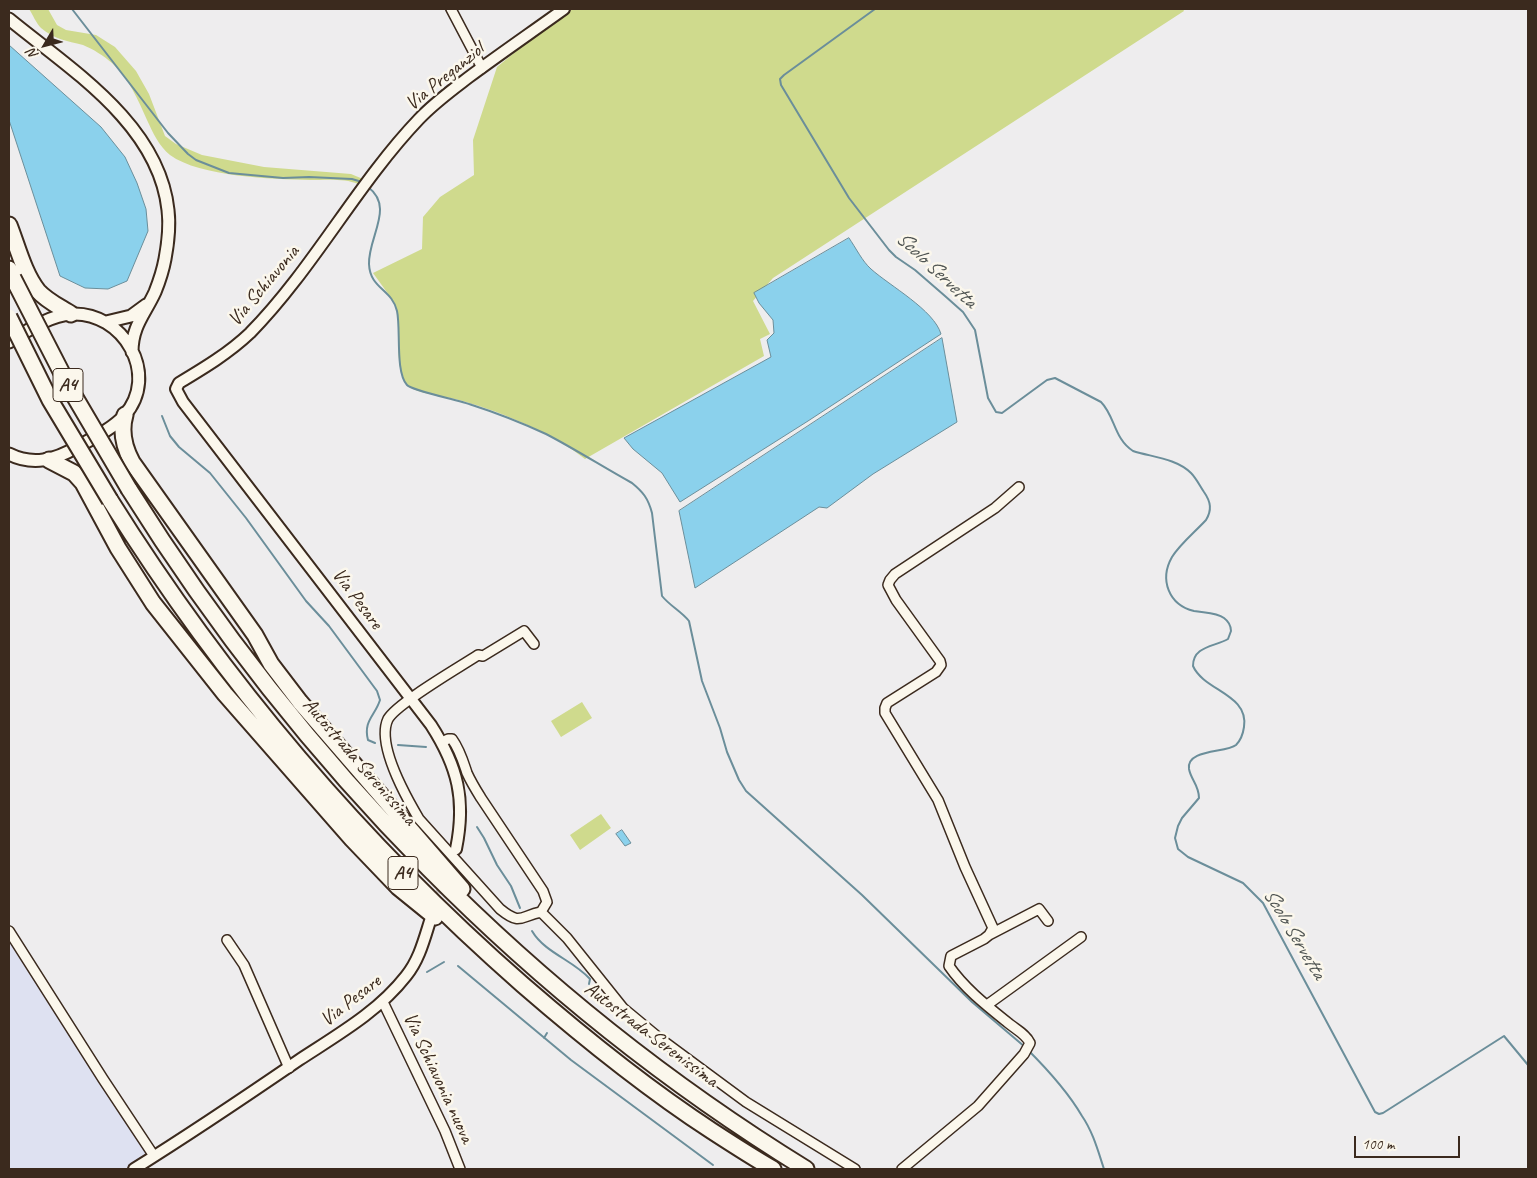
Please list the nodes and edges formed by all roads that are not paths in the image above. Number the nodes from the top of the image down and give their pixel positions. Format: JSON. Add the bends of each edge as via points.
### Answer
{"nodes":[{"id":1,"x":450,"y":9,"type":"edge"},
{"id":2,"x":564,"y":9,"type":"edge"},
{"id":3,"x":9,"y":19,"type":"edge"},
{"id":4,"x":482,"y":68,"type":"junction"},
{"id":5,"x":361,"y":190,"type":"joint"},
{"id":6,"x":9,"y":225,"type":"edge"},
{"id":7,"x":11,"y":273,"type":"edge"},
{"id":8,"x":149,"y":302,"type":"junction"},
{"id":9,"x":71,"y":314,"type":"junction"},
{"id":10,"x":9,"y":317,"type":"edge"},
{"id":11,"x":106,"y":322,"type":"junction"},
{"id":12,"x":9,"y":342,"type":"edge"},
{"id":13,"x":132,"y":352,"type":"junction"},
{"id":14,"x":176,"y":390,"type":"joint"},
{"id":15,"x":125,"y":415,"type":"junction"},
{"id":16,"x":9,"y":454,"type":"edge"},
{"id":17,"x":9,"y":460,"type":"edge"},
{"id":18,"x":22,"y":460,"type":"junction"},
{"id":19,"x":49,"y":460,"type":"junction"},
{"id":20,"x":1019,"y":487,"type":"dead end"},
{"id":21,"x":534,"y":644,"type":"dead end"},
{"id":22,"x":411,"y":698,"type":"junction"},
{"id":23,"x":442,"y":742,"type":"junction"},
{"id":24,"x":456,"y":849,"type":"tunnel mouth"},
{"id":25,"x":541,"y":912,"type":"junction"},
{"id":26,"x":430,"y":920,"type":"tunnel mouth"},
{"id":27,"x":1048,"y":921,"type":"dead end"},
{"id":28,"x":9,"y":931,"type":"edge"},
{"id":29,"x":989,"y":935,"type":"junction"},
{"id":30,"x":1081,"y":938,"type":"dead end"},
{"id":31,"x":227,"y":940,"type":"dead end"},
{"id":32,"x":536,"y":971,"type":"junction"},
{"id":33,"x":383,"y":1002,"type":"junction"},
{"id":34,"x":546,"y":1005,"type":"junction"},
{"id":35,"x":988,"y":1005,"type":"junction"},
{"id":36,"x":289,"y":1068,"type":"junction"},
{"id":37,"x":154,"y":1156,"type":"junction"},
{"id":38,"x":134,"y":1169,"type":"edge"},
{"id":39,"x":460,"y":1169,"type":"edge"},
{"id":40,"x":772,"y":1169,"type":"edge"},
{"id":41,"x":806,"y":1169,"type":"edge"},
{"id":42,"x":855,"y":1169,"type":"edge"},
{"id":43,"x":902,"y":1169,"type":"edge"}],
"edges":[{"from":1,"to":4,"type":"street"},
{"from":2,"to":4,"type":"street","name":"Via Preganziol"},
{"from":3,"to":8,"type":"main road","via":[[101,94],[137,133],[153,161],[165,190],[168,236],[164,262]]},
{"from":4,"to":5,"type":"street","name":"Via Preganziol","via":[[420,117]]},
{"from":5,"to":14,"type":"street","name":"Via Schiavonia","via":[[260,322],[234,346],[178,383]]},
{"from":6,"to":9,"type":"highway","via":[[38,291]]},
{"from":7,"to":32,"type":"highway","name":"Autostrada Serenissima","number":"A4","bridge":true,"via":[[70,387],[129,489],[169,553],[255,672],[366,803],[428,868]]},
{"from":8,"to":11,"type":"main road","via":[[131,316]]},
{"from":8,"to":13,"type":"main road","via":[[134,331]]},
{"from":9,"to":11,"type":"main road"},
{"from":9,"to":12,"type":"main road","via":[[46,322]]},
{"from":10,"to":34,"type":"highway","name":"Autostrada Serenissima","number":"A4","bridge":true,"via":[[50,400],[110,500],[150,564],[237,684],[348,816],[410,881]]},
{"from":11,"to":13,"type":"main road","via":[[121,334]]},
{"from":13,"to":15,"type":"main road","via":[[138,373],[137,385]]},
{"from":14,"to":22,"type":"street","name":"Via Pesare"},
{"from":15,"to":19,"type":"main road","via":[[97,436]]},
{"from":15,"to":32,"type":"highway","via":[[124,445],[132,462],[255,635],[271,664],[460,887],[526,953]]},
{"from":16,"to":18,"type":"main road"},
{"from":17,"to":18,"type":"main road"},
{"from":18,"to":19,"type":"main road"},
{"from":19,"to":34,"type":"highway","via":[[74,473],[83,483],[118,548],[153,603],[225,694],[352,839],[398,887],[496,971],[520,991]]},
{"from":20,"to":29,"type":"street","via":[[995,508],[895,574],[888,585],[941,665],[936,672],[887,703],[885,713],[938,800],[991,920],[993,928]]},
{"from":21,"to":22,"type":"street","via":[[524,631],[483,656],[478,655]]},
{"from":22,"to":23,"type":"street","name":"Via Pesare"},
{"from":22,"to":25,"type":"street","via":[[388,719],[385,731],[394,770],[413,809],[505,913],[522,920]]},
{"from":23,"to":24,"type":"street","name":"Via Pesare","via":[[458,788]]},
{"from":23,"to":25,"type":"street","via":[[452,739],[472,784],[543,891],[547,902]]},
{"from":25,"to":42,"type":"street","via":[[567,938],[623,1008],[658,1037],[746,1102]]},
{"from":26,"to":33,"type":"street","name":"Via Pesare","via":[[414,964]]},
{"from":27,"to":29,"type":"street","via":[[1039,909]]},
{"from":28,"to":37,"type":"street","via":[[102,1080]]},
{"from":29,"to":35,"type":"street","via":[[951,956],[948,961],[956,976]]},
{"from":30,"to":35,"type":"street"},
{"from":31,"to":36,"type":"street","via":[[244,965]]},
{"from":32,"to":41,"type":"highway","name":"Autostrada Serenissima","number":"A4","via":[[652,1064]]},
{"from":33,"to":36,"type":"street","name":"Via Pesare"},
{"from":33,"to":39,"type":"street","name":"Via Schiavonia nuova","via":[[446,1131]]},
{"from":34,"to":40,"type":"highway","name":"Autostrada Serenissima","number":"A4","via":[[668,1100]]},
{"from":35,"to":43,"type":"street","via":[[1030,1044],[978,1106]]},
{"from":36,"to":37,"type":"street","name":"Via Pesare"},
{"from":37,"to":38,"type":"street","name":"Via Pesare"}]}
